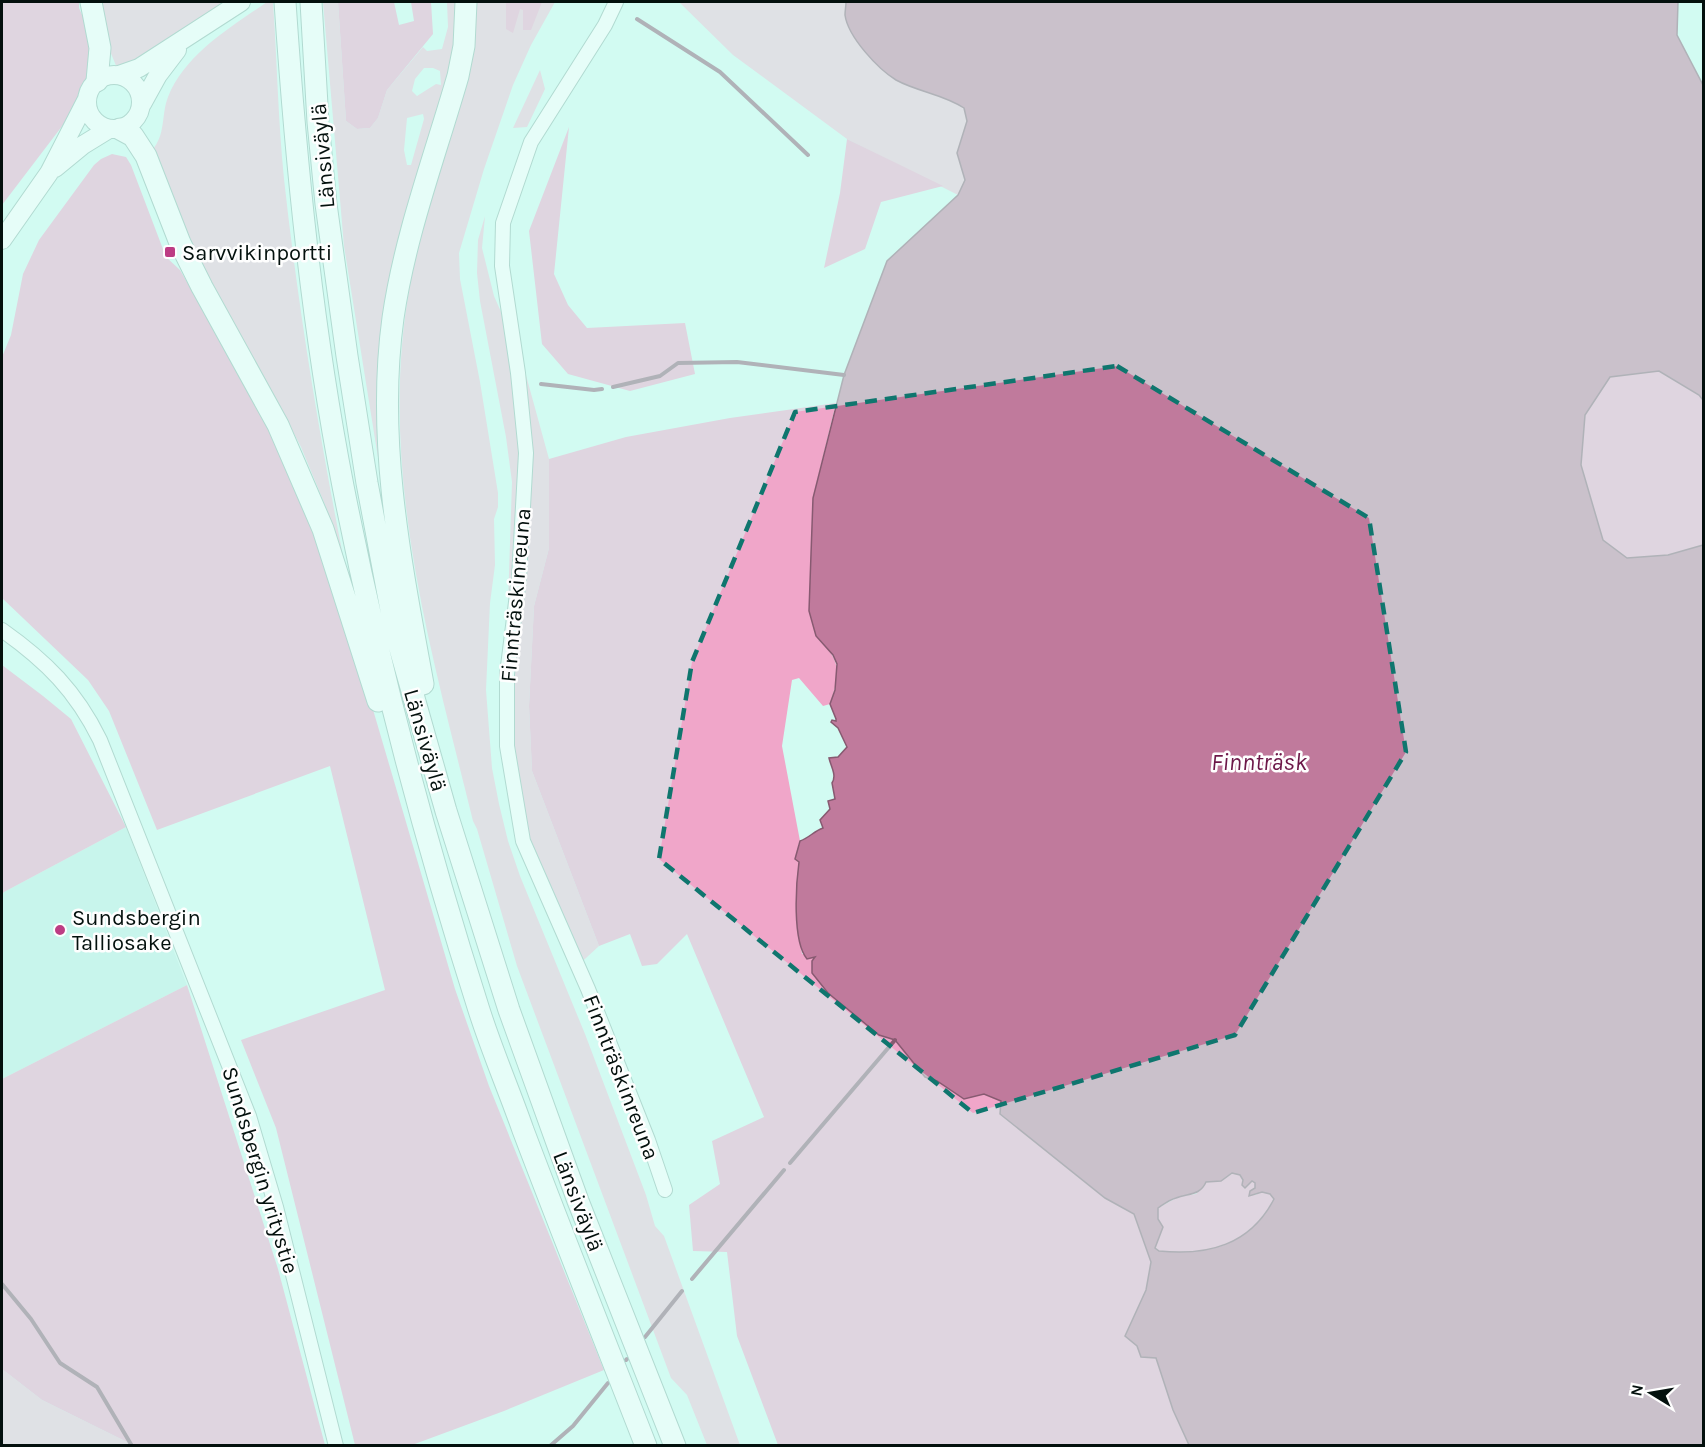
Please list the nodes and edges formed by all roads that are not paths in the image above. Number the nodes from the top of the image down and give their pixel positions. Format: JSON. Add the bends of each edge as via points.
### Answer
{"nodes":[{"id":1,"x":91,"y":2,"type":"edge"},
{"id":2,"x":241,"y":2,"type":"edge"},
{"id":3,"x":285,"y":2,"type":"edge"},
{"id":4,"x":311,"y":2,"type":"edge"},
{"id":5,"x":466,"y":2,"type":"edge"},
{"id":6,"x":616,"y":2,"type":"edge"},
{"id":7,"x":184,"y":41,"type":"junction"},
{"id":8,"x":119,"y":75,"type":"junction"},
{"id":9,"x":92,"y":90,"type":"junction"},
{"id":10,"x":142,"y":104,"type":"junction"},
{"id":11,"x":114,"y":129,"type":"junction"},
{"id":12,"x":49,"y":173,"type":"junction"},
{"id":13,"x":2,"y":240,"type":"edge"},
{"id":14,"x":2,"y":630,"type":"edge"},
{"id":15,"x":419,"y":810,"type":"junction"},
{"id":16,"x":446,"y":811,"type":"junction"},
{"id":17,"x":665,"y":1190,"type":"dead end"},
{"id":18,"x":336,"y":1446,"type":"edge"},
{"id":19,"x":646,"y":1446,"type":"edge"},
{"id":20,"x":675,"y":1446,"type":"edge"}],
"edges":[{"from":1,"to":9,"type":"highway","via":[[100,48]]},
{"from":2,"to":7,"type":"main road"},
{"from":3,"to":15,"type":"highway","name":"Länsiväylä","via":[[293,121],[322,360],[375,634]]},
{"from":4,"to":16,"type":"highway","name":"Länsiväylä","via":[[326,204],[365,471],[395,631]]},
{"from":5,"to":16,"type":"highway","via":[[458,76],[402,273],[388,361],[392,500]]},
{"from":6,"to":17,"type":"street","name":"Finnträskinreuna","via":[[531,142],[503,223],[502,266],[526,453],[519,578],[507,674],[507,746],[522,841],[588,989]]},
{"from":7,"to":8,"type":"main road","via":[[139,68]]},
{"from":7,"to":10,"type":"main road"},
{"from":8,"to":9,"type":"main road","via":[[105,76]]},
{"from":8,"to":10,"type":"main road","via":[[138,88]]},
{"from":9,"to":11,"type":"main road","via":[[90,115],[100,126]]},
{"from":9,"to":12,"type":"main road"},
{"from":10,"to":11,"type":"main road","via":[[134,122]]},
{"from":11,"to":12,"type":"main road","via":[[83,145]]},
{"from":11,"to":15,"type":"highway","via":[[133,136],[146,156],[180,243],[278,425],[323,528],[386,727]]},
{"from":12,"to":13,"type":"main road"},
{"from":14,"to":18,"type":"street","name":"Sundsbergin yritystie","via":[[65,683],[100,740],[249,1116],[279,1218]]},
{"from":15,"to":19,"type":"highway","name":"Länsiväylä","via":[[480,1014]]},
{"from":16,"to":20,"type":"highway","name":"Länsiväylä","via":[[509,1010],[578,1201]]}]}
